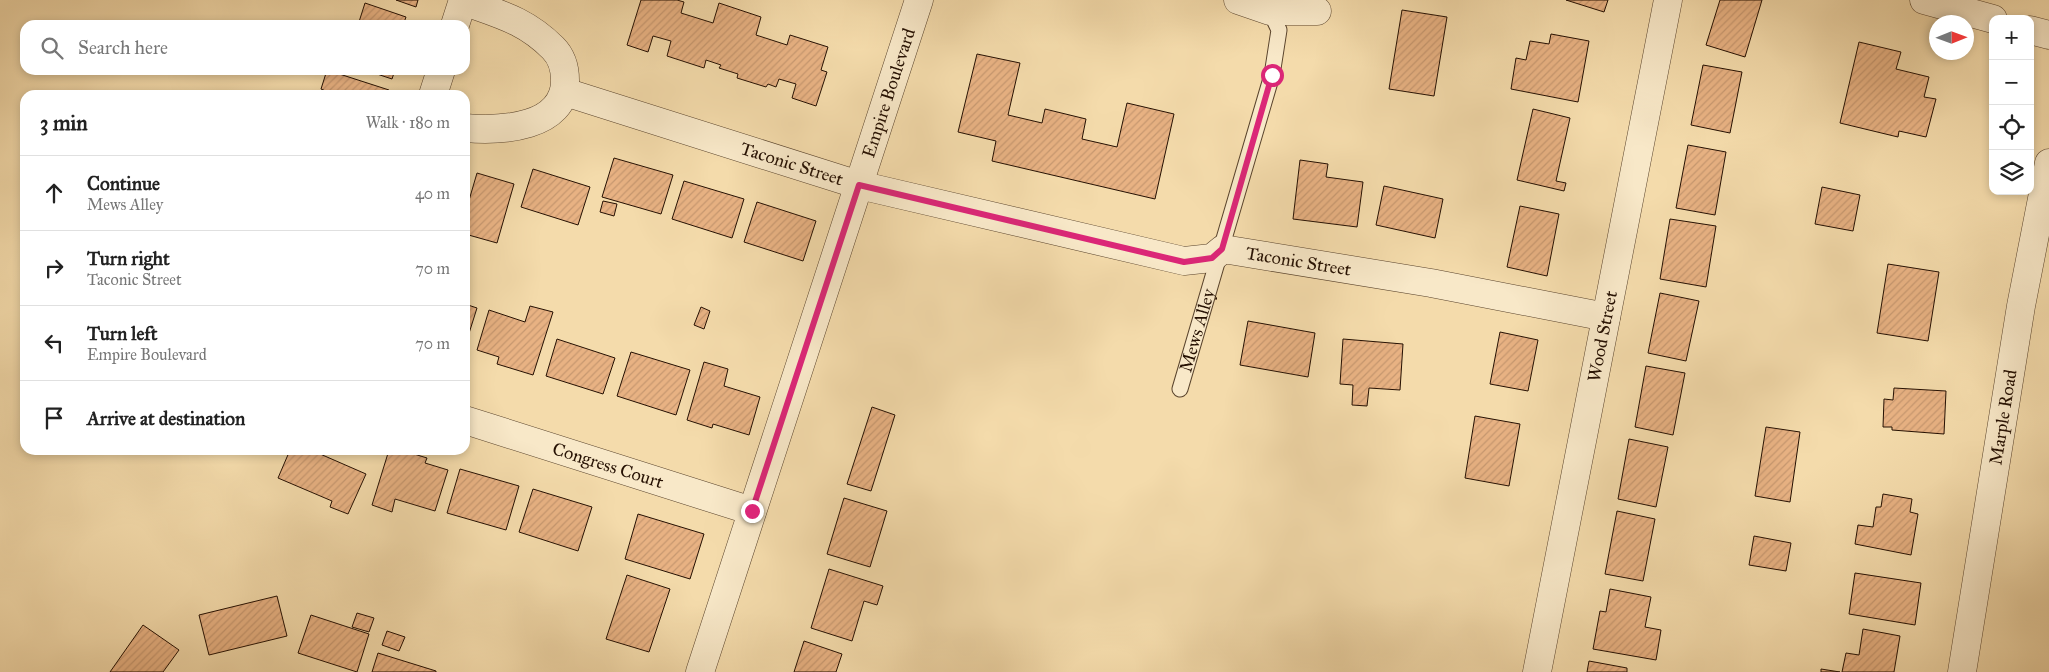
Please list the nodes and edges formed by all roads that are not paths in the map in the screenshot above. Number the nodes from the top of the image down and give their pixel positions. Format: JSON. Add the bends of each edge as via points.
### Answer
{"nodes":[{"id":1,"x":919,"y":0,"type":"edge"},
{"id":2,"x":1238,"y":0,"type":"edge"},
{"id":3,"x":1668,"y":0,"type":"edge"},
{"id":4,"x":1924,"y":0,"type":"edge"},
{"id":5,"x":460,"y":9,"type":"edge"},
{"id":6,"x":1318,"y":10,"type":"dead end"},
{"id":7,"x":1270,"y":11,"type":"junction"},
{"id":8,"x":1989,"y":18,"type":"edge"},
{"id":9,"x":2034,"y":31,"type":"edge"},
{"id":10,"x":2049,"y":35,"type":"edge"},
{"id":11,"x":439,"y":75,"type":"edge"},
{"id":12,"x":435,"y":90,"type":"edge"},
{"id":13,"x":565,"y":92,"type":"junction"},
{"id":14,"x":470,"y":128,"type":"edge"},
{"id":15,"x":2049,"y":163,"type":"edge"},
{"id":16,"x":859,"y":185,"type":"junction"},
{"id":17,"x":1222,"y":249,"type":"junction"},
{"id":18,"x":1606,"y":316,"type":"junction"},
{"id":19,"x":1180,"y":389,"type":"dead end"},
{"id":20,"x":470,"y":422,"type":"edge"},
{"id":21,"x":752,"y":511,"type":"junction"},
{"id":22,"x":700,"y":672,"type":"edge"},
{"id":23,"x":1537,"y":672,"type":"edge"},
{"id":24,"x":1962,"y":672,"type":"edge"}],
"edges":[{"from":1,"to":16,"type":"street","name":"Empire Boulevard"},
{"from":2,"to":7,"type":"street"},
{"from":3,"to":18,"type":"street","name":"Wood Street"},
{"from":4,"to":8,"type":"street"},
{"from":5,"to":13,"type":"street","via":[[526,24],[555,50],[565,68]]},
{"from":6,"to":7,"type":"street"},
{"from":7,"to":17,"type":"lane","name":"Mews Alley","via":[[1279,30],[1272,75]]},
{"from":9,"to":10,"type":"street"},
{"from":11,"to":12,"type":"street"},
{"from":13,"to":14,"type":"street","via":[[558,108],[528,126]]},
{"from":13,"to":16,"type":"street","name":"Taconic Street"},
{"from":15,"to":24,"type":"street","name":"Marple Road","via":[[2021,306]]},
{"from":16,"to":17,"type":"street","name":"Taconic Street","via":[[1184,262],[1212,258]]},
{"from":16,"to":21,"type":"street","name":"Empire Boulevard"},
{"from":17,"to":18,"type":"street","name":"Taconic Street"},
{"from":17,"to":19,"type":"lane","name":"Mews Alley"},
{"from":18,"to":23,"type":"street","name":"Wood Street"},
{"from":20,"to":21,"type":"street","name":"Congress Court"},
{"from":21,"to":22,"type":"street","name":"Empire Boulevard"}]}
